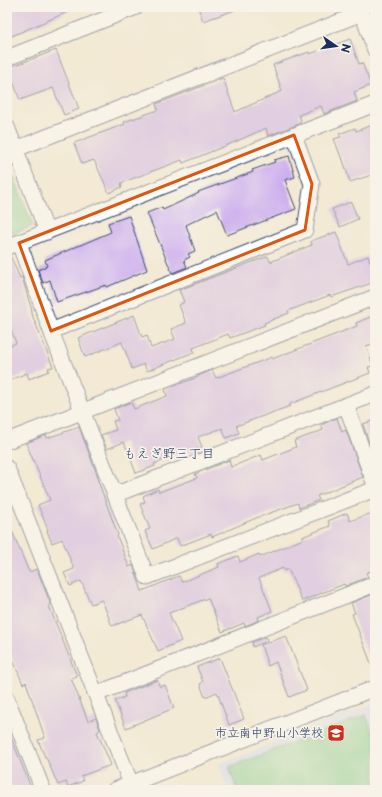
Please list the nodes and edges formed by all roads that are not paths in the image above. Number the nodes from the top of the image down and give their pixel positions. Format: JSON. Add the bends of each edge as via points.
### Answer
{"nodes":[{"id":1,"x":136,"y":7,"type":"edge"},
{"id":2,"x":361,"y":10,"type":"edge"},
{"id":3,"x":375,"y":50,"type":"edge"},
{"id":4,"x":7,"y":58,"type":"edge"},
{"id":5,"x":375,"y":104,"type":"edge"},
{"id":6,"x":7,"y":126,"type":"edge"},
{"id":7,"x":294,"y":135,"type":"junction"},
{"id":8,"x":16,"y":150,"type":"junction"},
{"id":9,"x":47,"y":232,"type":"junction"},
{"id":10,"x":13,"y":245,"type":"edge"},
{"id":11,"x":375,"y":297,"type":"edge"},
{"id":12,"x":51,"y":331,"type":"junction"},
{"id":13,"x":375,"y":394,"type":"edge"},
{"id":14,"x":346,"y":405,"type":"junction"},
{"id":15,"x":82,"y":411,"type":"junction"},
{"id":16,"x":7,"y":441,"type":"edge"},
{"id":17,"x":7,"y":468,"type":"edge"},
{"id":18,"x":375,"y":485,"type":"edge"},
{"id":19,"x":375,"y":489,"type":"edge"},
{"id":20,"x":114,"y":495,"type":"junction"},
{"id":21,"x":375,"y":584,"type":"edge"},
{"id":22,"x":375,"y":688,"type":"edge"},
{"id":23,"x":96,"y":694,"type":"junction"},
{"id":24,"x":7,"y":698,"type":"edge"},
{"id":25,"x":131,"y":784,"type":"junction"},
{"id":26,"x":43,"y":790,"type":"edge"},
{"id":27,"x":115,"y":790,"type":"edge"}],
"edges":[{"from":1,"to":4,"type":"street"},
{"from":2,"to":3,"type":"street"},
{"from":2,"to":8,"type":"street"},
{"from":5,"to":7,"type":"street"},
{"from":6,"to":8,"type":"street"},
{"from":7,"to":9,"type":"street"},
{"from":7,"to":12,"type":"street","via":[[312,184],[305,230]]},
{"from":8,"to":9,"type":"street"},
{"from":9,"to":10,"type":"street"},
{"from":10,"to":12,"type":"street"},
{"from":11,"to":15,"type":"street"},
{"from":12,"to":15,"type":"street"},
{"from":13,"to":14,"type":"street"},
{"from":14,"to":18,"type":"street"},
{"from":14,"to":20,"type":"street"},
{"from":15,"to":16,"type":"street"},
{"from":15,"to":20,"type":"street"},
{"from":17,"to":23,"type":"street"},
{"from":19,"to":20,"type":"street","via":[[147,576]]},
{"from":21,"to":23,"type":"street"},
{"from":22,"to":25,"type":"street"},
{"from":23,"to":25,"type":"street"},
{"from":24,"to":26,"type":"street"},
{"from":25,"to":27,"type":"street"}]}
